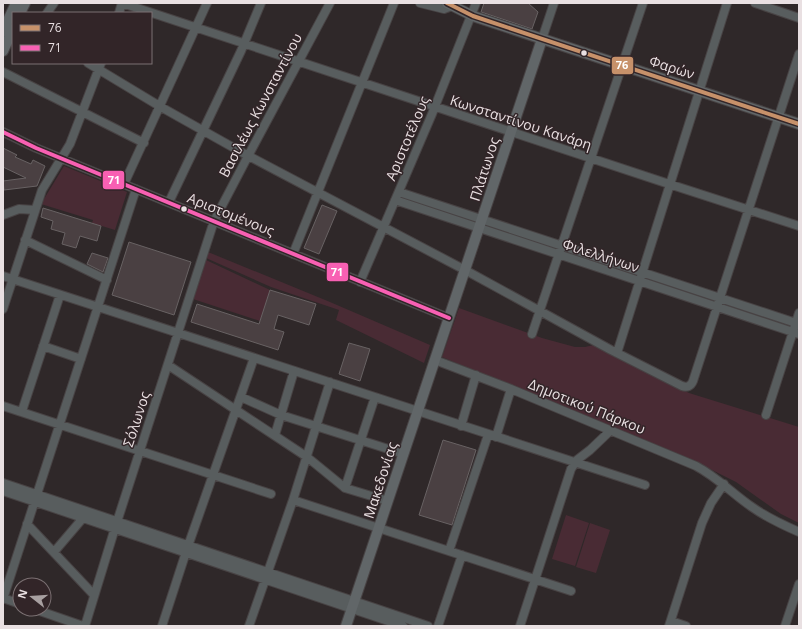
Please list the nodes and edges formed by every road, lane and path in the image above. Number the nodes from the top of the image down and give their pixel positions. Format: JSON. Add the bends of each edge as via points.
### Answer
{"nodes":[{"id":1,"x":16,"y":3,"type":"edge"},
{"id":2,"x":25,"y":3,"type":"edge"},
{"id":3,"x":54,"y":3,"type":"edge"},
{"id":4,"x":122,"y":3,"type":"edge"},
{"id":5,"x":207,"y":3,"type":"edge"},
{"id":6,"x":261,"y":3,"type":"edge"},
{"id":7,"x":330,"y":3,"type":"edge"},
{"id":8,"x":394,"y":3,"type":"edge"},
{"id":9,"x":420,"y":3,"type":"edge"},
{"id":10,"x":476,"y":3,"type":"edge"},
{"id":11,"x":554,"y":3,"type":"edge"},
{"id":12,"x":643,"y":3,"type":"edge"},
{"id":13,"x":727,"y":3,"type":"edge"},
{"id":14,"x":755,"y":3,"type":"edge"},
{"id":15,"x":450,"y":5,"type":"edge"},
{"id":16,"x":20,"y":12,"type":"edge"},
{"id":17,"x":49,"y":12,"type":"edge"},
{"id":18,"x":149,"y":12,"type":"edge"},
{"id":19,"x":152,"y":13,"type":"edge"},
{"id":20,"x":6,"y":15,"type":"edge"},
{"id":21,"x":471,"y":16,"type":"junction"},
{"id":22,"x":799,"y":18,"type":"edge"},
{"id":23,"x":196,"y":28,"type":"junction"},
{"id":24,"x":3,"y":30,"type":"edge"},
{"id":25,"x":12,"y":31,"type":"edge"},
{"id":26,"x":542,"y":39,"type":"junction"},
{"id":27,"x":244,"y":44,"type":"junction"},
{"id":28,"x":3,"y":51,"type":"edge"},
{"id":29,"x":799,"y":54,"type":"edge"},
{"id":30,"x":299,"y":62,"type":"junction"},
{"id":31,"x":622,"y":65,"type":"junction"},
{"id":32,"x":100,"y":66,"type":"edge"},
{"id":33,"x":3,"y":72,"type":"edge"},
{"id":34,"x":362,"y":83,"type":"junction"},
{"id":35,"x":699,"y":91,"type":"junction"},
{"id":36,"x":160,"y":106,"type":"junction"},
{"id":37,"x":435,"y":107,"type":"junction"},
{"id":38,"x":83,"y":112,"type":"junction"},
{"id":39,"x":779,"y":118,"type":"junction"},
{"id":40,"x":799,"y":124,"type":"edge"},
{"id":41,"x":203,"y":130,"type":"junction"},
{"id":42,"x":3,"y":132,"type":"edge"},
{"id":43,"x":511,"y":132,"type":"junction"},
{"id":44,"x":144,"y":142,"type":"junction"},
{"id":45,"x":248,"y":156,"type":"junction"},
{"id":46,"x":62,"y":158,"type":"junction"},
{"id":47,"x":591,"y":158,"type":"junction"},
{"id":48,"x":124,"y":184,"type":"junction"},
{"id":49,"x":669,"y":184,"type":"junction"},
{"id":50,"x":136,"y":189,"type":"junction"},
{"id":51,"x":399,"y":192,"type":"junction"},
{"id":52,"x":318,"y":193,"type":"junction"},
{"id":53,"x":396,"y":200,"type":"junction"},
{"id":54,"x":169,"y":202,"type":"junction"},
{"id":55,"x":35,"y":210,"type":"junction"},
{"id":56,"x":749,"y":210,"type":"junction"},
{"id":57,"x":3,"y":215,"type":"edge"},
{"id":58,"x":214,"y":221,"type":"junction"},
{"id":59,"x":480,"y":224,"type":"junction"},
{"id":60,"x":799,"y":226,"type":"edge"},
{"id":61,"x":383,"y":227,"type":"junction"},
{"id":62,"x":25,"y":240,"type":"junction"},
{"id":63,"x":562,"y":247,"type":"junction"},
{"id":64,"x":293,"y":254,"type":"junction"},
{"id":65,"x":560,"y":255,"type":"junction"},
{"id":66,"x":465,"y":270,"type":"junction"},
{"id":67,"x":642,"y":273,"type":"junction"},
{"id":68,"x":3,"y":276,"type":"edge"},
{"id":69,"x":12,"y":279,"type":"junction"},
{"id":70,"x":107,"y":280,"type":"junction"},
{"id":71,"x":639,"y":281,"type":"junction"},
{"id":72,"x":360,"y":282,"type":"junction"},
{"id":73,"x":60,"y":295,"type":"junction"},
{"id":74,"x":720,"y":298,"type":"junction"},
{"id":75,"x":718,"y":307,"type":"junction"},
{"id":76,"x":3,"y":308,"type":"edge"},
{"id":77,"x":98,"y":308,"type":"junction"},
{"id":78,"x":540,"y":311,"type":"junction"},
{"id":79,"x":799,"y":313,"type":"edge"},
{"id":80,"x":449,"y":318,"type":"junction"},
{"id":81,"x":797,"y":323,"type":"edge"},
{"id":82,"x":178,"y":333,"type":"junction"},
{"id":83,"x":796,"y":333,"type":"edge"},
{"id":84,"x":532,"y":334,"type":"dead end"},
{"id":85,"x":440,"y":344,"type":"joint"},
{"id":86,"x":43,"y":346,"type":"junction"},
{"id":87,"x":614,"y":352,"type":"junction"},
{"id":88,"x":254,"y":358,"type":"junction"},
{"id":89,"x":81,"y":359,"type":"junction"},
{"id":90,"x":435,"y":360,"type":"junction"},
{"id":91,"x":168,"y":365,"type":"junction"},
{"id":92,"x":294,"y":371,"type":"junction"},
{"id":93,"x":476,"y":375,"type":"junction"},
{"id":94,"x":330,"y":382,"type":"junction"},
{"id":95,"x":511,"y":389,"type":"junction"},
{"id":96,"x":241,"y":397,"type":"junction"},
{"id":97,"x":375,"y":397,"type":"junction"},
{"id":98,"x":3,"y":406,"type":"edge"},
{"id":99,"x":236,"y":410,"type":"junction"},
{"id":100,"x":22,"y":411,"type":"junction"},
{"id":101,"x":418,"y":412,"type":"junction"},
{"id":102,"x":281,"y":415,"type":"junction"},
{"id":103,"x":766,"y":415,"type":"dead end"},
{"id":104,"x":60,"y":424,"type":"junction"},
{"id":105,"x":316,"y":426,"type":"junction"},
{"id":106,"x":461,"y":426,"type":"junction"},
{"id":107,"x":611,"y":430,"type":"junction"},
{"id":108,"x":275,"y":435,"type":"junction"},
{"id":109,"x":492,"y":436,"type":"junction"},
{"id":110,"x":360,"y":440,"type":"junction"},
{"id":111,"x":139,"y":451,"type":"junction"},
{"id":112,"x":404,"y":454,"type":"junction"},
{"id":113,"x":307,"y":457,"type":"junction"},
{"id":114,"x":575,"y":462,"type":"junction"},
{"id":115,"x":213,"y":475,"type":"junction"},
{"id":116,"x":3,"y":483,"type":"edge"},
{"id":117,"x":724,"y":484,"type":"junction"},
{"id":118,"x":645,"y":485,"type":"dead end"},
{"id":119,"x":345,"y":488,"type":"junction"},
{"id":120,"x":3,"y":491,"type":"edge"},
{"id":121,"x":271,"y":494,"type":"dead end"},
{"id":122,"x":36,"y":498,"type":"junction"},
{"id":123,"x":293,"y":500,"type":"junction"},
{"id":124,"x":388,"y":501,"type":"junction"},
{"id":125,"x":83,"y":518,"type":"junction"},
{"id":126,"x":27,"y":524,"type":"junction"},
{"id":127,"x":116,"y":525,"type":"junction"},
{"id":128,"x":379,"y":528,"type":"junction"},
{"id":129,"x":799,"y":532,"type":"edge"},
{"id":130,"x":187,"y":549,"type":"junction"},
{"id":131,"x":449,"y":551,"type":"junction"},
{"id":132,"x":54,"y":552,"type":"junction"},
{"id":133,"x":462,"y":555,"type":"junction"},
{"id":134,"x":266,"y":576,"type":"junction"},
{"id":135,"x":536,"y":579,"type":"junction"},
{"id":136,"x":799,"y":584,"type":"edge"},
{"id":137,"x":571,"y":591,"type":"dead end"},
{"id":138,"x":94,"y":595,"type":"junction"},
{"id":139,"x":3,"y":599,"type":"edge"},
{"id":140,"x":353,"y":605,"type":"junction"},
{"id":141,"x":52,"y":615,"type":"edge"},
{"id":142,"x":670,"y":624,"type":"edge"},
{"id":143,"x":84,"y":626,"type":"edge"},
{"id":144,"x":162,"y":626,"type":"edge"},
{"id":145,"x":249,"y":626,"type":"edge"},
{"id":146,"x":346,"y":626,"type":"edge"},
{"id":147,"x":403,"y":626,"type":"edge"},
{"id":148,"x":428,"y":626,"type":"edge"},
{"id":149,"x":438,"y":626,"type":"edge"},
{"id":150,"x":520,"y":626,"type":"edge"},
{"id":151,"x":686,"y":626,"type":"edge"},
{"id":152,"x":785,"y":626,"type":"edge"}],
"edges":[{"from":1,"to":20,"type":"main road"},
{"from":2,"to":16,"type":"main road"},
{"from":3,"to":17,"type":"street"},
{"from":4,"to":18,"type":"street","name":"Κωνσταντίνου Κανάρη"},
{"from":5,"to":23,"type":"street"},
{"from":6,"to":27,"type":"street"},
{"from":7,"to":30,"type":"street","name":"Βασιλέως Κωνσταντίνου"},
{"from":8,"to":34,"type":"street"},
{"from":9,"to":15,"type":"street","via":[[444,9]]},
{"from":10,"to":21,"type":"street","name":"Αριστοτέλους"},
{"from":11,"to":26,"type":"street","name":"Πλάτωνος"},
{"from":12,"to":31,"type":"street"},
{"from":13,"to":35,"type":"street"},
{"from":14,"to":22,"type":"street"},
{"from":15,"to":21,"type":"main road","name":"Φαρών"},
{"from":19,"to":23,"type":"street","name":"Κωνσταντίνου Κανάρη"},
{"from":20,"to":24,"type":"main road"},
{"from":21,"to":26,"type":"main road","name":"Φαρών"},
{"from":21,"to":37,"type":"street","name":"Αριστοτέλους"},
{"from":23,"to":27,"type":"street","name":"Κωνσταντίνου Κανάρη"},
{"from":23,"to":36,"type":"street"},
{"from":25,"to":28,"type":"main road"},
{"from":26,"to":31,"type":"main road","name":"Φαρών"},
{"from":26,"to":43,"type":"main road","name":"Πλάτωνος"},
{"from":27,"to":30,"type":"street","name":"Κωνσταντίνου Κανάρη"},
{"from":27,"to":41,"type":"street"},
{"from":29,"to":39,"type":"street"},
{"from":30,"to":34,"type":"street","name":"Κωνσταντίνου Κανάρη"},
{"from":30,"to":45,"type":"street","name":"Βασιλέως Κωνσταντίνου"},
{"from":31,"to":35,"type":"main road","name":"Φαρών"},
{"from":31,"to":47,"type":"street"},
{"from":32,"to":36,"type":"street"},
{"from":32,"to":38,"type":"street"},
{"from":33,"to":38,"type":"street"},
{"from":34,"to":37,"type":"street","name":"Κωνσταντίνου Κανάρη"},
{"from":34,"to":52,"type":"street"},
{"from":35,"to":39,"type":"main road","name":"Φαρών"},
{"from":35,"to":49,"type":"street"},
{"from":36,"to":41,"type":"street"},
{"from":36,"to":44,"type":"street"},
{"from":37,"to":43,"type":"street","name":"Κωνσταντίνου Κανάρη"},
{"from":37,"to":51,"type":"street","name":"Αριστοτέλους"},
{"from":38,"to":44,"type":"street"},
{"from":38,"to":46,"type":"street"},
{"from":39,"to":40,"type":"main road","name":"Φαρών"},
{"from":39,"to":56,"type":"street"},
{"from":41,"to":45,"type":"street"},
{"from":41,"to":54,"type":"street"},
{"from":42,"to":46,"type":"street","name":"Αριστομένους"},
{"from":43,"to":47,"type":"street","name":"Κωνσταντίνου Κανάρη"},
{"from":43,"to":59,"type":"main road","name":"Πλάτωνος"},
{"from":44,"to":48,"type":"street"},
{"from":45,"to":52,"type":"street"},
{"from":45,"to":58,"type":"street","name":"Βασιλέως Κωνσταντίνου"},
{"from":46,"to":48,"type":"street","name":"Αριστομένους"},
{"from":46,"to":55,"type":"street","via":[[45,184]]},
{"from":47,"to":49,"type":"street","name":"Κωνσταντίνου Κανάρη"},
{"from":47,"to":63,"type":"street"},
{"from":48,"to":50,"type":"street","name":"Αριστομένους"},
{"from":49,"to":56,"type":"street","name":"Κωνσταντίνου Κανάρη"},
{"from":49,"to":67,"type":"street"},
{"from":50,"to":54,"type":"street","name":"Αριστομένους"},
{"from":50,"to":70,"type":"street"},
{"from":51,"to":53,"type":"street","name":"Αριστοτέλους"},
{"from":51,"to":59,"type":"street","name":"Φιλελλήνων"},
{"from":52,"to":61,"type":"street"},
{"from":52,"to":64,"type":"street"},
{"from":53,"to":59,"type":"street","name":"Φιλελλήνων"},
{"from":53,"to":61,"type":"street","name":"Αριστοτέλους"},
{"from":54,"to":58,"type":"street","name":"Αριστομένους"},
{"from":55,"to":57,"type":"street","via":[[20,209]]},
{"from":55,"to":62,"type":"street"},
{"from":56,"to":60,"type":"street","name":"Κωνσταντίνου Κανάρη"},
{"from":56,"to":74,"type":"street"},
{"from":58,"to":64,"type":"street","name":"Αριστομένους"},
{"from":58,"to":82,"type":"street","name":"Σόλωνος"},
{"from":59,"to":63,"type":"street","name":"Φιλελλήνων"},
{"from":59,"to":65,"type":"street","name":"Φιλελλήνων"},
{"from":59,"to":66,"type":"main road","name":"Πλάτωνος"},
{"from":61,"to":66,"type":"street"},
{"from":61,"to":72,"type":"street","name":"Αριστοτέλους"},
{"from":62,"to":69,"type":"street"},
{"from":62,"to":70,"type":"street"},
{"from":63,"to":65,"type":"street"},
{"from":63,"to":67,"type":"street","name":"Φιλελλήνων"},
{"from":64,"to":72,"type":"street","name":"Αριστομένους"},
{"from":65,"to":71,"type":"street","name":"Φιλελλήνων"},
{"from":65,"to":78,"type":"street"},
{"from":66,"to":78,"type":"street"},
{"from":66,"to":80,"type":"main road","name":"Πλάτωνος"},
{"from":67,"to":71,"type":"street"},
{"from":67,"to":74,"type":"street","name":"Φιλελλήνων"},
{"from":68,"to":69,"type":"street"},
{"from":69,"to":73,"type":"street"},
{"from":69,"to":76,"type":"street"},
{"from":70,"to":77,"type":"street"},
{"from":71,"to":75,"type":"street","name":"Φιλελλήνων"},
{"from":71,"to":87,"type":"street"},
{"from":72,"to":80,"type":"street","name":"Αριστομένους"},
{"from":73,"to":77,"type":"street"},
{"from":73,"to":86,"type":"street"},
{"from":74,"to":75,"type":"street"},
{"from":74,"to":81,"type":"street","name":"Φιλελλήνων"},
{"from":75,"to":83,"type":"street","name":"Φιλελλήνων"},
{"from":75,"to":87,"type":"street","via":[[693,381],[687,387]]},
{"from":77,"to":82,"type":"street"},
{"from":77,"to":89,"type":"street"},
{"from":78,"to":84,"type":"street"},
{"from":78,"to":87,"type":"street"},
{"from":79,"to":81,"type":"street"},
{"from":80,"to":85,"type":"main road","name":"Πλάτωνος"},
{"from":81,"to":83,"type":"street"},
{"from":82,"to":88,"type":"street"},
{"from":82,"to":91,"type":"street","name":"Σόλωνος"},
{"from":83,"to":103,"type":"street"},
{"from":85,"to":90,"type":"main road","name":"Μακεδονίας"},
{"from":86,"to":89,"type":"street"},
{"from":86,"to":100,"type":"street"},
{"from":88,"to":92,"type":"street"},
{"from":88,"to":96,"type":"street"},
{"from":89,"to":104,"type":"street"},
{"from":90,"to":93,"type":"street","name":"Δημοτικού Πάρκου"},
{"from":90,"to":101,"type":"main road","name":"Μακεδονίας"},
{"from":91,"to":99,"type":"street"},
{"from":91,"to":111,"type":"street","name":"Σόλωνος"},
{"from":92,"to":94,"type":"street"},
{"from":92,"to":102,"type":"street"},
{"from":93,"to":95,"type":"street","name":"Δημοτικού Πάρκου"},
{"from":93,"to":106,"type":"street"},
{"from":94,"to":97,"type":"street"},
{"from":94,"to":105,"type":"street"},
{"from":95,"to":107,"type":"street","name":"Δημοτικού Πάρκου"},
{"from":95,"to":109,"type":"street"},
{"from":96,"to":99,"type":"street"},
{"from":96,"to":102,"type":"street"},
{"from":97,"to":101,"type":"street"},
{"from":97,"to":110,"type":"street"},
{"from":98,"to":100,"type":"street"},
{"from":99,"to":108,"type":"street"},
{"from":99,"to":115,"type":"street"},
{"from":100,"to":104,"type":"street"},
{"from":101,"to":106,"type":"street"},
{"from":101,"to":112,"type":"main road","name":"Μακεδονίας"},
{"from":102,"to":105,"type":"street"},
{"from":102,"to":108,"type":"street"},
{"from":104,"to":111,"type":"street"},
{"from":104,"to":122,"type":"street"},
{"from":105,"to":110,"type":"street"},
{"from":105,"to":113,"type":"street"},
{"from":106,"to":109,"type":"street"},
{"from":107,"to":114,"type":"street"},
{"from":107,"to":117,"type":"street","name":"Δημοτικού Πάρκου","via":[[696,466]]},
{"from":108,"to":113,"type":"street"},
{"from":109,"to":114,"type":"street"},
{"from":109,"to":131,"type":"street"},
{"from":110,"to":112,"type":"street"},
{"from":110,"to":119,"type":"street"},
{"from":111,"to":115,"type":"street"},
{"from":111,"to":127,"type":"street","name":"Σόλωνος"},
{"from":112,"to":124,"type":"main road","name":"Μακεδονίας"},
{"from":113,"to":119,"type":"street"},
{"from":113,"to":123,"type":"street"},
{"from":114,"to":118,"type":"street"},
{"from":114,"to":135,"type":"street"},
{"from":115,"to":121,"type":"street"},
{"from":115,"to":130,"type":"street"},
{"from":116,"to":122,"type":"street"},
{"from":117,"to":129,"type":"street","name":"Δημοτικού Πάρκου","via":[[752,507]]},
{"from":117,"to":142,"type":"street","via":[[702,523]]},
{"from":119,"to":124,"type":"street"},
{"from":120,"to":122,"type":"street"},
{"from":122,"to":125,"type":"street"},
{"from":122,"to":126,"type":"street"},
{"from":122,"to":127,"type":"street"},
{"from":123,"to":128,"type":"street"},
{"from":123,"to":134,"type":"street"},
{"from":124,"to":128,"type":"main road","name":"Μακεδονίας"},
{"from":125,"to":127,"type":"street"},
{"from":125,"to":132,"type":"street"},
{"from":126,"to":132,"type":"street"},
{"from":126,"to":139,"type":"street"},
{"from":127,"to":130,"type":"street"},
{"from":127,"to":138,"type":"street","name":"Σόλωνος"},
{"from":128,"to":131,"type":"street"},
{"from":128,"to":140,"type":"main road","name":"Μακεδονίας"},
{"from":130,"to":134,"type":"street"},
{"from":130,"to":144,"type":"street"},
{"from":131,"to":133,"type":"street"},
{"from":132,"to":138,"type":"street"},
{"from":133,"to":135,"type":"street"},
{"from":133,"to":149,"type":"street"},
{"from":134,"to":140,"type":"street"},
{"from":134,"to":145,"type":"street"},
{"from":135,"to":137,"type":"street"},
{"from":135,"to":150,"type":"street"},
{"from":136,"to":152,"type":"street"},
{"from":138,"to":143,"type":"street","name":"Σόλωνος"},
{"from":140,"to":146,"type":"main road","name":"Μακεδονίας"},
{"from":140,"to":147,"type":"street"},
{"from":140,"to":148,"type":"street"},
{"from":141,"to":143,"type":"street"},
{"from":142,"to":151,"type":"street"}]}
